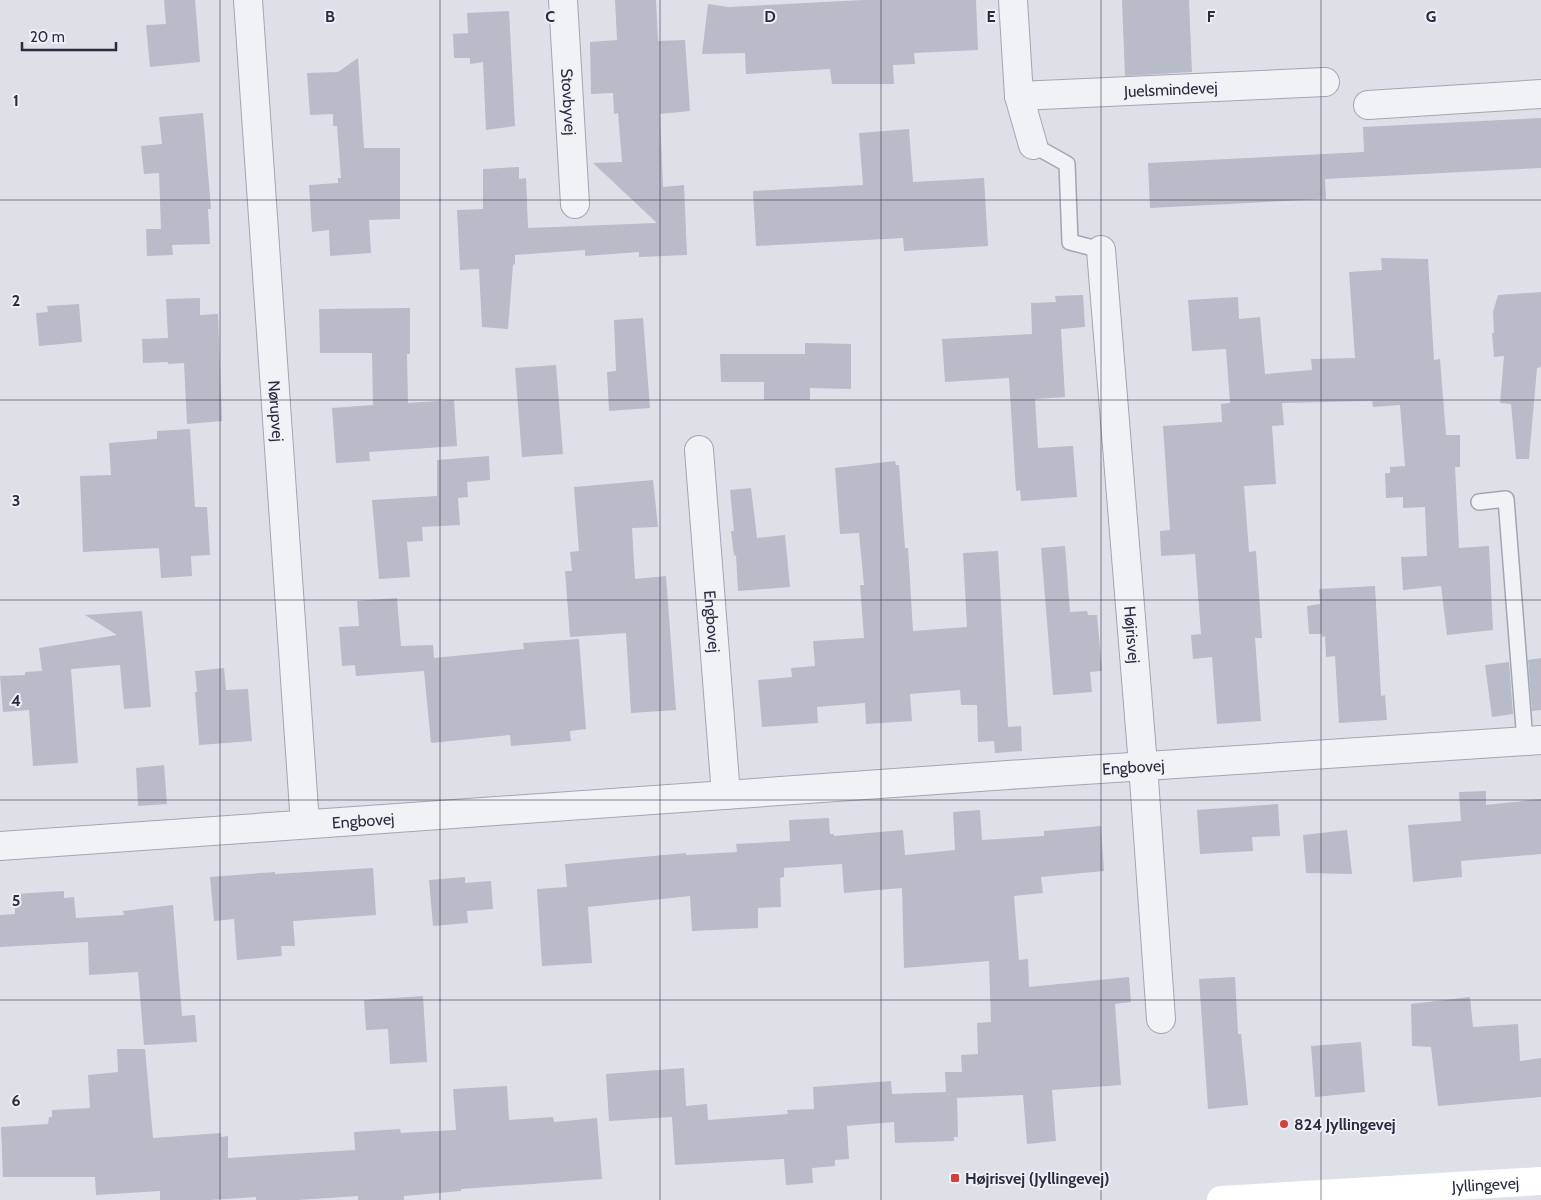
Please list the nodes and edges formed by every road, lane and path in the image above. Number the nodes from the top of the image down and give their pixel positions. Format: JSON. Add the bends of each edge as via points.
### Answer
{"nodes":[{"id":1,"x":248,"y":0,"type":"edge"},
{"id":2,"x":563,"y":0,"type":"edge"},
{"id":3,"x":1013,"y":0,"type":"edge"},
{"id":4,"x":1325,"y":82,"type":"dead end"},
{"id":5,"x":1541,"y":94,"type":"edge"},
{"id":6,"x":1018,"y":96,"type":"junction"},
{"id":7,"x":1368,"y":105,"type":"dead end"},
{"id":8,"x":1033,"y":144,"type":"joint"},
{"id":9,"x":575,"y":204,"type":"dead end"},
{"id":10,"x":1101,"y":250,"type":"joint"},
{"id":11,"x":699,"y":450,"type":"dead end"},
{"id":12,"x":1479,"y":502,"type":"dead end"},
{"id":13,"x":1533,"y":740,"type":"edge"},
{"id":14,"x":1144,"y":765,"type":"junction"},
{"id":15,"x":726,"y":795,"type":"junction"},
{"id":16,"x":305,"y":824,"type":"junction"},
{"id":17,"x":0,"y":846,"type":"edge"},
{"id":18,"x":1161,"y":1019,"type":"dead end"},
{"id":19,"x":1541,"y":1181,"type":"edge"},
{"id":20,"x":1221,"y":1200,"type":"edge"}],
"edges":[{"from":1,"to":16,"type":"street","name":"Nørupvej"},
{"from":2,"to":9,"type":"street","name":"Stovbyvej"},
{"from":3,"to":6,"type":"street"},
{"from":4,"to":6,"type":"street","name":"Juelsmindevej"},
{"from":5,"to":7,"type":"street"},
{"from":6,"to":8,"type":"street"},
{"from":8,"to":10,"type":"lane","via":[[1067,164],[1070,242]]},
{"from":10,"to":14,"type":"street","name":"Højrisvej"},
{"from":11,"to":15,"type":"street","name":"Engbovej"},
{"from":12,"to":13,"type":"lane","via":[[1506,499]]},
{"from":13,"to":14,"type":"street","name":"Engbovej"},
{"from":14,"to":15,"type":"street","name":"Engbovej"},
{"from":14,"to":18,"type":"street","name":"Højrisvej"},
{"from":15,"to":16,"type":"street","name":"Engbovej"},
{"from":16,"to":17,"type":"street","name":"Engbovej"},
{"from":19,"to":20,"type":"street","name":"Jyllingevej"}]}
